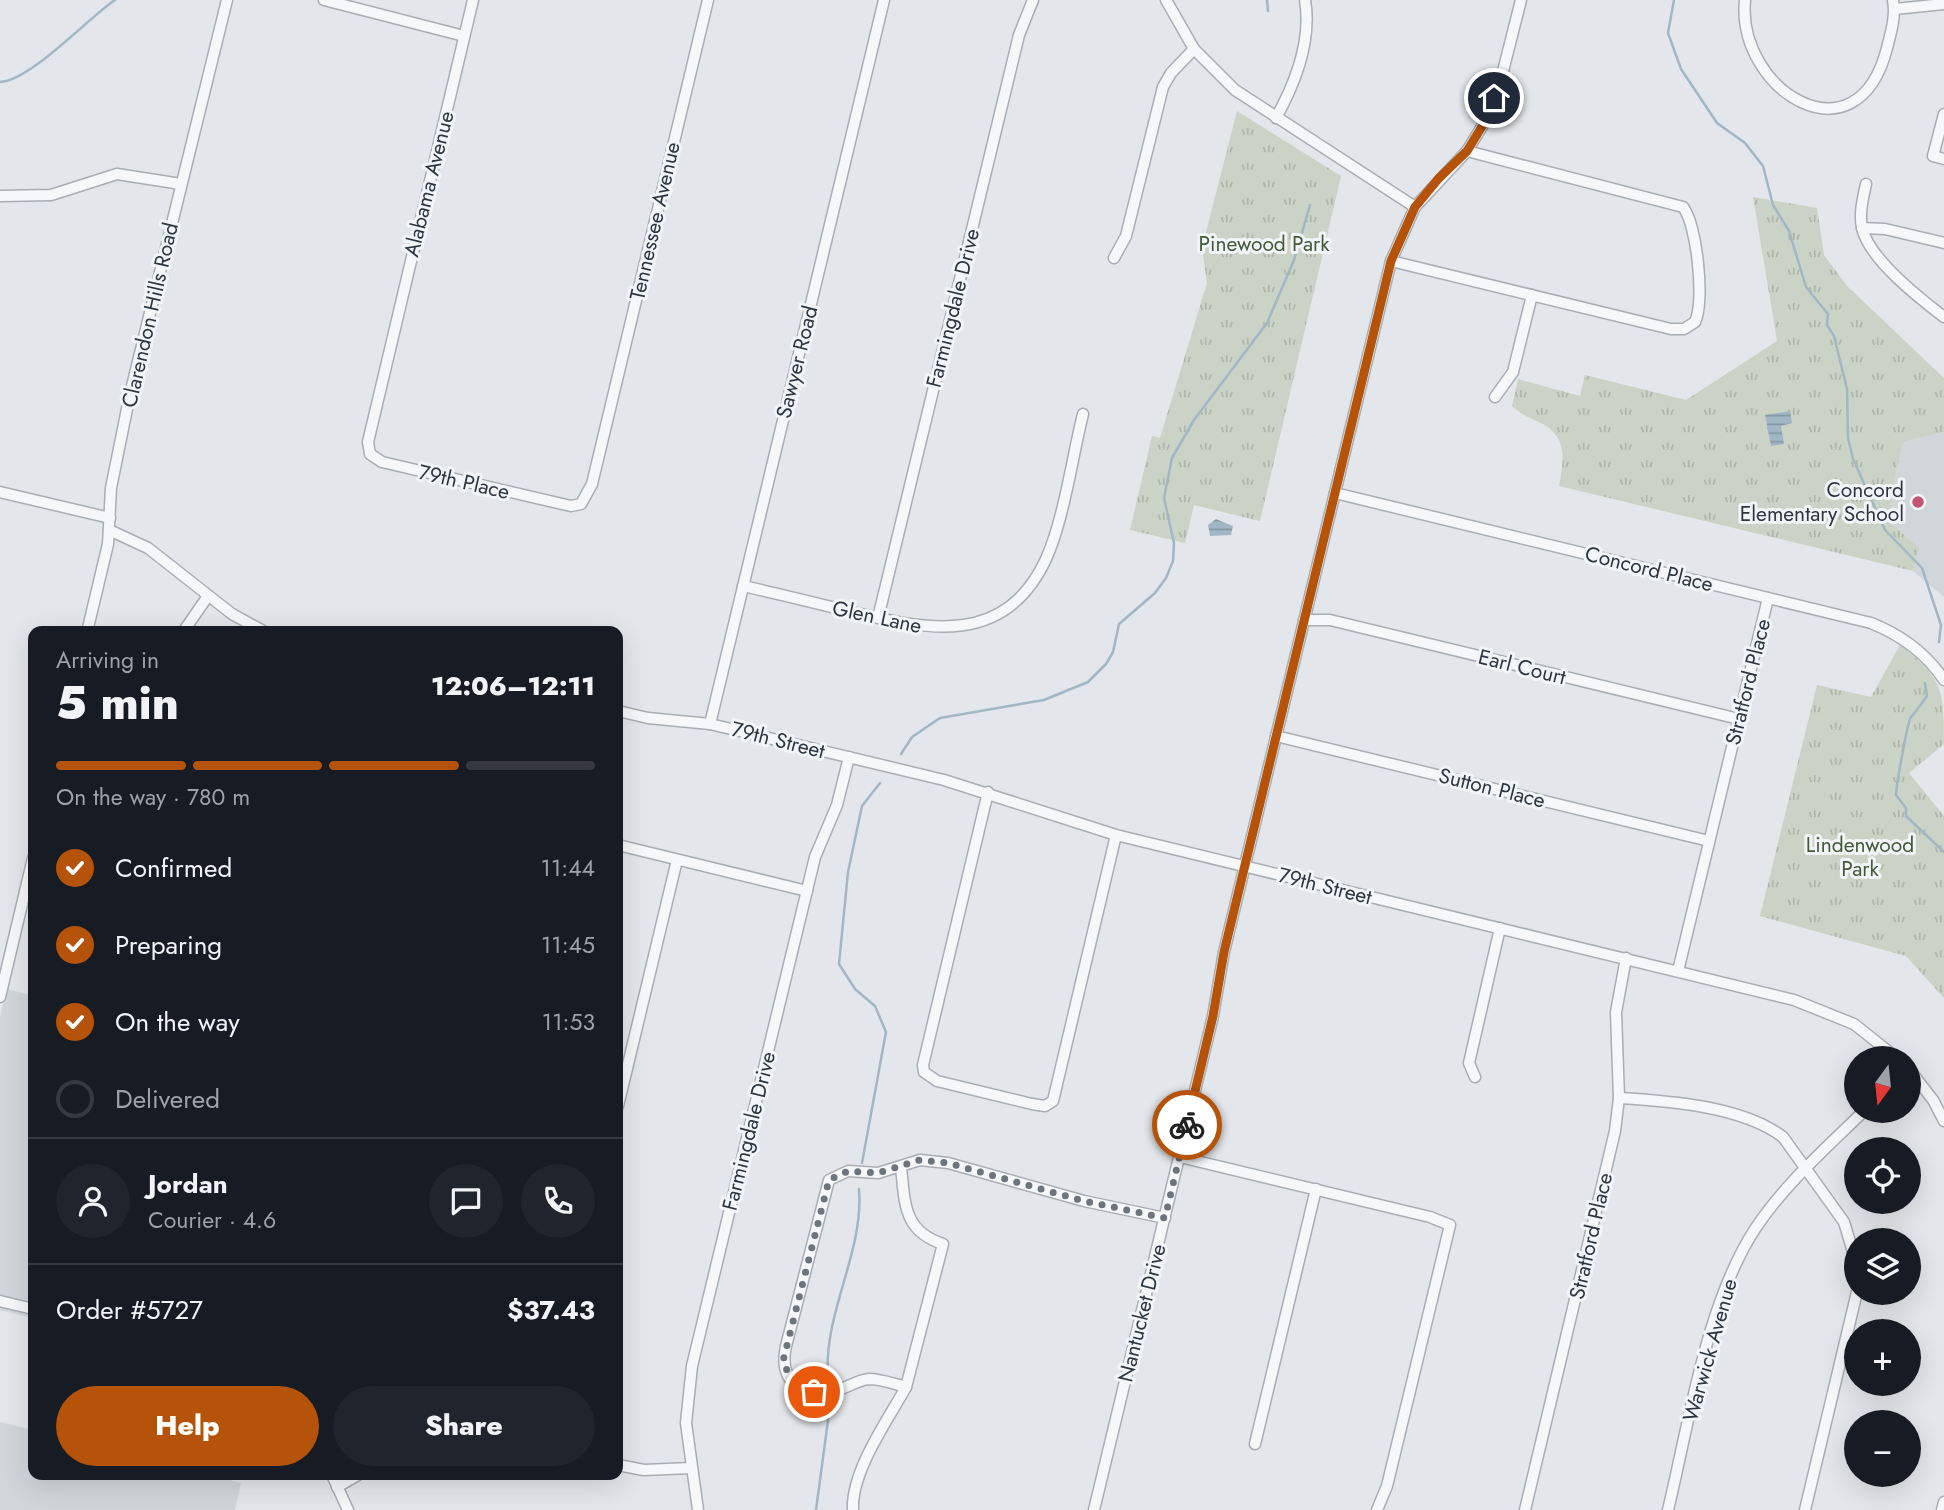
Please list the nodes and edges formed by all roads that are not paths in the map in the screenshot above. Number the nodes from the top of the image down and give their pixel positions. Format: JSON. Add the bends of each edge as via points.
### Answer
{"nodes":[{"id":1,"x":227,"y":0,"type":"edge"},
{"id":2,"x":324,"y":0,"type":"edge"},
{"id":3,"x":473,"y":0,"type":"edge"},
{"id":4,"x":708,"y":0,"type":"edge"},
{"id":5,"x":884,"y":0,"type":"edge"},
{"id":6,"x":1033,"y":0,"type":"edge"},
{"id":7,"x":1166,"y":0,"type":"edge"},
{"id":8,"x":1304,"y":0,"type":"edge"},
{"id":9,"x":1521,"y":0,"type":"edge"},
{"id":10,"x":1745,"y":0,"type":"edge"},
{"id":11,"x":1944,"y":4,"type":"edge"},
{"id":12,"x":1894,"y":5,"type":"edge"},
{"id":13,"x":464,"y":36,"type":"junction"},
{"id":14,"x":1194,"y":49,"type":"junction"},
{"id":15,"x":1944,"y":114,"type":"edge"},
{"id":16,"x":1276,"y":118,"type":"junction"},
{"id":17,"x":1467,"y":151,"type":"junction"},
{"id":18,"x":1944,"y":159,"type":"edge"},
{"id":19,"x":181,"y":184,"type":"junction"},
{"id":20,"x":1866,"y":184,"type":"dead end"},
{"id":21,"x":0,"y":196,"type":"edge"},
{"id":22,"x":1415,"y":207,"type":"junction"},
{"id":23,"x":1863,"y":228,"type":"junction"},
{"id":24,"x":1944,"y":243,"type":"edge"},
{"id":25,"x":1114,"y":258,"type":"dead end"},
{"id":26,"x":1391,"y":261,"type":"junction"},
{"id":27,"x":1531,"y":295,"type":"junction"},
{"id":28,"x":1944,"y":317,"type":"edge"},
{"id":29,"x":384,"y":368,"type":"joint"},
{"id":30,"x":1495,"y":397,"type":"dead end"},
{"id":31,"x":1083,"y":414,"type":"dead end"},
{"id":32,"x":602,"y":442,"type":"joint"},
{"id":33,"x":0,"y":492,"type":"edge"},
{"id":34,"x":1335,"y":493,"type":"junction"},
{"id":35,"x":110,"y":518,"type":"junction"},
{"id":36,"x":109,"y":530,"type":"junction"},
{"id":37,"x":743,"y":586,"type":"junction"},
{"id":38,"x":208,"y":596,"type":"junction"},
{"id":39,"x":1768,"y":598,"type":"junction"},
{"id":40,"x":878,"y":618,"type":"junction"},
{"id":41,"x":1304,"y":620,"type":"junction"},
{"id":42,"x":88,"y":626,"type":"edge"},
{"id":43,"x":187,"y":626,"type":"edge"},
{"id":44,"x":254,"y":626,"type":"edge"},
{"id":45,"x":1944,"y":680,"type":"edge"},
{"id":46,"x":623,"y":712,"type":"edge"},
{"id":47,"x":1739,"y":719,"type":"junction"},
{"id":48,"x":710,"y":724,"type":"junction"},
{"id":49,"x":1276,"y":736,"type":"junction"},
{"id":50,"x":849,"y":757,"type":"junction"},
{"id":51,"x":988,"y":792,"type":"junction"},
{"id":52,"x":1116,"y":835,"type":"junction"},
{"id":53,"x":1709,"y":841,"type":"junction"},
{"id":54,"x":623,"y":846,"type":"edge"},
{"id":55,"x":677,"y":860,"type":"junction"},
{"id":56,"x":1244,"y":866,"type":"junction"},
{"id":57,"x":28,"y":879,"type":"edge"},
{"id":58,"x":807,"y":891,"type":"junction"},
{"id":59,"x":1500,"y":928,"type":"junction"},
{"id":60,"x":1626,"y":958,"type":"junction"},
{"id":61,"x":1678,"y":971,"type":"junction"},
{"id":62,"x":0,"y":997,"type":"edge"},
{"id":63,"x":1882,"y":1046,"type":"edge"},
{"id":64,"x":1475,"y":1077,"type":"dead end"},
{"id":65,"x":623,"y":1085,"type":"edge"},
{"id":66,"x":1922,"y":1086,"type":"edge"},
{"id":67,"x":1619,"y":1098,"type":"junction"},
{"id":68,"x":1944,"y":1121,"type":"edge"},
{"id":69,"x":1851,"y":1124,"type":"edge"},
{"id":70,"x":1180,"y":1157,"type":"junction"},
{"id":71,"x":901,"y":1167,"type":"junction"},
{"id":72,"x":1806,"y":1168,"type":"junction"},
{"id":73,"x":1316,"y":1189,"type":"junction"},
{"id":74,"x":1165,"y":1218,"type":"junction"},
{"id":75,"x":1846,"y":1228,"type":"edge"},
{"id":76,"x":0,"y":1301,"type":"edge"},
{"id":77,"x":1854,"y":1305,"type":"edge"},
{"id":78,"x":28,"y":1308,"type":"edge"},
{"id":79,"x":906,"y":1387,"type":"junction"},
{"id":80,"x":1255,"y":1444,"type":"dead end"},
{"id":81,"x":623,"y":1466,"type":"edge"},
{"id":82,"x":691,"y":1468,"type":"junction"},
{"id":83,"x":334,"y":1480,"type":"edge"},
{"id":84,"x":350,"y":1480,"type":"edge"},
{"id":85,"x":337,"y":1488,"type":"junction"},
{"id":86,"x":1944,"y":1502,"type":"edge"},
{"id":87,"x":348,"y":1510,"type":"edge"},
{"id":88,"x":698,"y":1510,"type":"edge"},
{"id":89,"x":853,"y":1510,"type":"edge"},
{"id":90,"x":1094,"y":1510,"type":"edge"},
{"id":91,"x":1377,"y":1510,"type":"edge"},
{"id":92,"x":1525,"y":1510,"type":"edge"},
{"id":93,"x":1668,"y":1510,"type":"edge"},
{"id":94,"x":1805,"y":1510,"type":"edge"},
{"id":95,"x":1942,"y":1510,"type":"edge"}],
"edges":[{"from":1,"to":19,"type":"street","name":"Clarendon Hills Road"},
{"from":2,"to":13,"type":"street"},
{"from":3,"to":13,"type":"street","name":"Alabama Avenue"},
{"from":4,"to":32,"type":"street","name":"Tennessee Avenue"},
{"from":5,"to":37,"type":"street","name":"Sawyer Road"},
{"from":6,"to":40,"type":"street","name":"Farmingdale Drive","via":[[1019,35]]},
{"from":7,"to":14,"type":"street"},
{"from":8,"to":16,"type":"street","via":[[1309,23],[1295,82]]},
{"from":9,"to":17,"type":"street","name":"Nantucket Drive","via":[[1500,83],[1486,120]]},
{"from":10,"to":12,"type":"street","via":[[1745,24],[1769,77],[1812,108],[1856,101],[1872,85],[1884,58]]},
{"from":11,"to":12,"type":"street"},
{"from":13,"to":29,"type":"street","name":"Alabama Avenue"},
{"from":14,"to":16,"type":"street","via":[[1227,83]]},
{"from":14,"to":25,"type":"street","via":[[1163,87],[1126,236]]},
{"from":15,"to":18,"type":"street","via":[[1933,156]]},
{"from":16,"to":22,"type":"street"},
{"from":17,"to":22,"type":"street","name":"Nantucket Drive"},
{"from":17,"to":27,"type":"street","via":[[1683,207],[1692,227],[1701,301],[1699,315],[1690,327],[1671,329]]},
{"from":19,"to":21,"type":"street","via":[[117,174],[51,195]]},
{"from":19,"to":35,"type":"street","name":"Clarendon Hills Road","via":[[130,394],[111,488]]},
{"from":20,"to":23,"type":"street"},
{"from":22,"to":26,"type":"street","name":"Nantucket Drive"},
{"from":23,"to":24,"type":"street"},
{"from":23,"to":28,"type":"street","via":[[1875,253]]},
{"from":26,"to":27,"type":"street"},
{"from":26,"to":34,"type":"street","name":"Nantucket Drive"},
{"from":27,"to":30,"type":"street","via":[[1513,372]]},
{"from":29,"to":32,"type":"street","name":"79th Place","via":[[368,442],[370,454],[382,462],[571,506],[587,497]]},
{"from":31,"to":40,"type":"street","name":"Glen Lane","via":[[1050,547],[1041,569],[1023,592],[994,615],[963,626],[928,629]]},
{"from":33,"to":35,"type":"street"},
{"from":34,"to":39,"type":"street","name":"Concord Place"},
{"from":34,"to":41,"type":"street","name":"Nantucket Drive"},
{"from":35,"to":36,"type":"street","name":"Clarendon Hills Road"},
{"from":36,"to":38,"type":"street","via":[[148,548]]},
{"from":36,"to":42,"type":"street","name":"Clarendon Hills Road"},
{"from":37,"to":40,"type":"street","name":"Glen Lane"},
{"from":37,"to":48,"type":"street","name":"Sawyer Road"},
{"from":38,"to":43,"type":"street"},
{"from":38,"to":44,"type":"street"},
{"from":39,"to":45,"type":"street","name":"Concord Place","via":[[1881,627],[1921,652]]},
{"from":39,"to":47,"type":"street","name":"Stratford Place"},
{"from":41,"to":47,"type":"street","name":"Earl Court","via":[[1330,620]]},
{"from":41,"to":49,"type":"street","name":"Nantucket Drive"},
{"from":46,"to":48,"type":"street","name":"79th Street"},
{"from":47,"to":53,"type":"street","name":"Stratford Place"},
{"from":48,"to":50,"type":"street","name":"79th Street"},
{"from":49,"to":53,"type":"street","name":"Sutton Place"},
{"from":49,"to":56,"type":"street","name":"Nantucket Drive"},
{"from":50,"to":51,"type":"street","name":"79th Street"},
{"from":50,"to":58,"type":"street","name":"Farmingdale Drive"},
{"from":51,"to":52,"type":"street","name":"79th Street"},
{"from":51,"to":52,"type":"street","via":[[925,1054],[925,1072],[937,1082],[1050,1105]]},
{"from":52,"to":56,"type":"street","name":"79th Street"},
{"from":53,"to":61,"type":"street","name":"Stratford Place"},
{"from":54,"to":55,"type":"street"},
{"from":55,"to":58,"type":"street"},
{"from":55,"to":65,"type":"street"},
{"from":56,"to":59,"type":"street","name":"79th Street"},
{"from":56,"to":70,"type":"street","name":"Nantucket Drive"},
{"from":57,"to":62,"type":"street"},
{"from":58,"to":82,"type":"street","name":"Farmingdale Drive","via":[[692,1366],[686,1423]]},
{"from":59,"to":60,"type":"street","name":"79th Street"},
{"from":59,"to":64,"type":"street","via":[[1469,1063]]},
{"from":60,"to":61,"type":"street","name":"79th Street"},
{"from":60,"to":67,"type":"street","name":"Stratford Place","via":[[1616,1020]]},
{"from":61,"to":63,"type":"street","name":"79th Street","via":[[1821,1009],[1854,1024]]},
{"from":66,"to":68,"type":"street"},
{"from":67,"to":72,"type":"street","via":[[1680,1103],[1764,1125],[1783,1137]]},
{"from":67,"to":92,"type":"street","name":"Stratford Place","via":[[1611,1150]]},
{"from":69,"to":72,"type":"street","name":"Warwick Avenue"},
{"from":70,"to":73,"type":"street"},
{"from":70,"to":74,"type":"street","name":"Nantucket Drive"},
{"from":71,"to":74,"type":"street","via":[[920,1160],[948,1163]]},
{"from":71,"to":79,"type":"street","via":[[915,1229],[926,1239],[943,1244]]},
{"from":71,"to":79,"type":"street","via":[[878,1173],[848,1171],[829,1180],[783,1361],[792,1382],[814,1392],[839,1390],[872,1379]]},
{"from":72,"to":75,"type":"street"},
{"from":72,"to":93,"type":"street","name":"Warwick Avenue","via":[[1764,1216],[1726,1285]]},
{"from":73,"to":80,"type":"street"},
{"from":73,"to":91,"type":"street","via":[[1450,1225],[1387,1486]]},
{"from":74,"to":90,"type":"street","name":"Nantucket Drive"},
{"from":76,"to":78,"type":"street"},
{"from":77,"to":94,"type":"street"},
{"from":79,"to":89,"type":"street","via":[[869,1454],[855,1488]]},
{"from":81,"to":82,"type":"street"},
{"from":82,"to":88,"type":"street","name":"Farmingdale Drive"},
{"from":83,"to":85,"type":"street"},
{"from":84,"to":85,"type":"street"},
{"from":85,"to":87,"type":"street"},
{"from":86,"to":95,"type":"street"}]}
